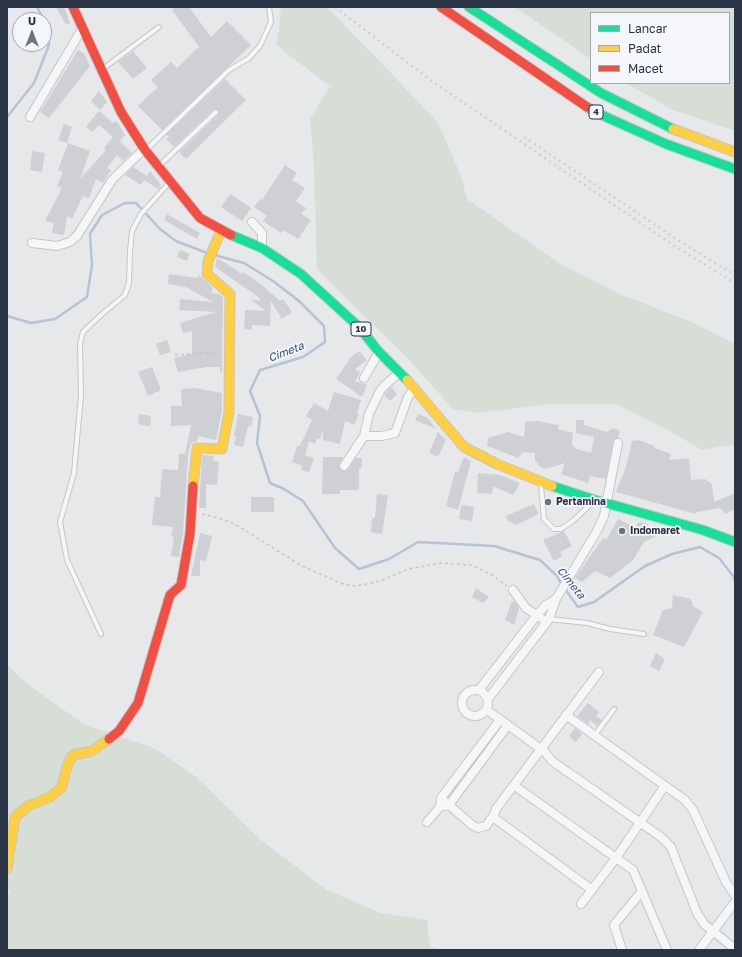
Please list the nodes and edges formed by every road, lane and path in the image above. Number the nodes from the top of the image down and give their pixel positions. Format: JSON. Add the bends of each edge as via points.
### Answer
{"nodes":[{"id":1,"x":73,"y":7,"type":"edge"},
{"id":2,"x":269,"y":7,"type":"edge"},
{"id":3,"x":441,"y":7,"type":"edge"},
{"id":4,"x":469,"y":7,"type":"edge"},
{"id":5,"x":159,"y":27,"type":"dead end"},
{"id":6,"x":82,"y":29,"type":"junction"},
{"id":7,"x":102,"y":70,"type":"junction"},
{"id":8,"x":216,"y":112,"type":"dead end"},
{"id":9,"x":30,"y":117,"type":"dead end"},
{"id":10,"x":145,"y":149,"type":"junction"},
{"id":11,"x":735,"y":152,"type":"edge"},
{"id":12,"x":159,"y":166,"type":"junction"},
{"id":13,"x":735,"y":169,"type":"edge"},
{"id":14,"x":171,"y":181,"type":"junction"},
{"id":15,"x":252,"y":222,"type":"dead end"},
{"id":16,"x":220,"y":231,"type":"junction"},
{"id":17,"x":32,"y":243,"type":"dead end"},
{"id":18,"x":262,"y":248,"type":"junction"},
{"id":19,"x":229,"y":352,"type":"junction"},
{"id":20,"x":380,"y":352,"type":"junction"},
{"id":21,"x":175,"y":355,"type":"dead end"},
{"id":22,"x":400,"y":372,"type":"junction"},
{"id":23,"x":364,"y":378,"type":"dead end"},
{"id":24,"x":414,"y":389,"type":"junction"},
{"id":25,"x":364,"y":436,"type":"junction"},
{"id":26,"x":618,"y":443,"type":"dead end"},
{"id":27,"x":344,"y":466,"type":"dead end"},
{"id":28,"x":541,"y":482,"type":"junction"},
{"id":29,"x":594,"y":500,"type":"junction"},
{"id":30,"x":607,"y":502,"type":"junction"},
{"id":31,"x":192,"y":512,"type":"junction"},
{"id":32,"x":735,"y":542,"type":"edge"},
{"id":33,"x":513,"y":590,"type":"joint"},
{"id":34,"x":558,"y":596,"type":"junction"},
{"id":35,"x":537,"y":615,"type":"junction"},
{"id":36,"x":548,"y":621,"type":"junction"},
{"id":37,"x":101,"y":634,"type":"dead end"},
{"id":38,"x":644,"y":634,"type":"dead end"},
{"id":39,"x":599,"y":672,"type":"dead end"},
{"id":40,"x":479,"y":690,"type":"junction"},
{"id":41,"x":488,"y":698,"type":"junction"},
{"id":42,"x":614,"y":709,"type":"dead end"},
{"id":43,"x":485,"y":712,"type":"junction"},
{"id":44,"x":568,"y":717,"type":"junction"},
{"id":45,"x":497,"y":724,"type":"junction"},
{"id":46,"x":506,"y":727,"type":"junction"},
{"id":47,"x":593,"y":736,"type":"junction"},
{"id":48,"x":542,"y":753,"type":"junction"},
{"id":49,"x":664,"y":786,"type":"junction"},
{"id":50,"x":517,"y":787,"type":"junction"},
{"id":51,"x":441,"y":798,"type":"junction"},
{"id":52,"x":449,"y":805,"type":"junction"},
{"id":53,"x":440,"y":807,"type":"junction"},
{"id":54,"x":494,"y":815,"type":"junction"},
{"id":55,"x":427,"y":822,"type":"dead end"},
{"id":56,"x":641,"y":822,"type":"junction"},
{"id":57,"x":616,"y":858,"type":"junction"},
{"id":58,"x":7,"y":869,"type":"edge"},
{"id":59,"x":592,"y":890,"type":"junction"},
{"id":60,"x":642,"y":891,"type":"junction"},
{"id":61,"x":735,"y":895,"type":"edge"},
{"id":62,"x":735,"y":902,"type":"edge"},
{"id":63,"x":581,"y":904,"type":"dead end"},
{"id":64,"x":713,"y":933,"type":"junction"},
{"id":65,"x":735,"y":949,"type":"edge"},
{"id":66,"x":622,"y":950,"type":"edge"},
{"id":67,"x":668,"y":950,"type":"edge"},
{"id":68,"x":699,"y":950,"type":"edge"}],
"edges":[{"from":1,"to":6,"type":"main road","number":"10"},
{"from":2,"to":10,"type":"lane","via":[[271,22],[260,46],[250,58],[229,70]]},
{"from":3,"to":13,"type":"main road","number":"4","via":[[594,112],[666,144]]},
{"from":4,"to":11,"type":"main road","number":"4","via":[[601,93],[667,127]]},
{"from":5,"to":7,"type":"lane"},
{"from":6,"to":7,"type":"main road","number":"10"},
{"from":6,"to":9,"type":"street"},
{"from":7,"to":10,"type":"main road","number":"10","via":[[121,112]]},
{"from":8,"to":12,"type":"lane"},
{"from":10,"to":12,"type":"main road","number":"10"},
{"from":10,"to":17,"type":"street","via":[[112,180],[77,236],[70,242],[56,246]]},
{"from":12,"to":14,"type":"main road","number":"10"},
{"from":14,"to":16,"type":"main road","number":"10","via":[[200,218]]},
{"from":14,"to":37,"type":"lane","via":[[141,214],[132,231],[129,283],[125,295],[83,332],[80,344],[81,396],[74,473],[60,522],[67,560]]},
{"from":15,"to":18,"type":"street","via":[[262,233]]},
{"from":16,"to":18,"type":"main road","number":"10"},
{"from":16,"to":19,"type":"main road","via":[[208,261],[207,274],[230,294]]},
{"from":18,"to":20,"type":"main road","number":"10","via":[[301,274],[322,292],[359,327]]},
{"from":19,"to":21,"type":"path"},
{"from":19,"to":31,"type":"main road","via":[[228,412],[222,449],[197,448]]},
{"from":20,"to":22,"type":"main road","number":"10"},
{"from":20,"to":23,"type":"street"},
{"from":22,"to":24,"type":"main road","number":"10"},
{"from":22,"to":25,"type":"street","via":[[380,390],[369,414]]},
{"from":24,"to":25,"type":"street","via":[[408,397],[395,433]]},
{"from":24,"to":28,"type":"main road","number":"10","via":[[464,447]]},
{"from":25,"to":27,"type":"street"},
{"from":26,"to":30,"type":"street"},
{"from":28,"to":29,"type":"main road","number":"10"},
{"from":28,"to":29,"type":"lane","via":[[544,519],[554,529],[561,529],[574,520]]},
{"from":29,"to":30,"type":"main road","number":"10"},
{"from":30,"to":32,"type":"main road","number":"10"},
{"from":30,"to":34,"type":"street","via":[[597,531]]},
{"from":31,"to":33,"type":"path","via":[[234,524],[302,566],[343,584],[368,584],[408,569],[442,563],[471,565],[492,575]]},
{"from":31,"to":58,"type":"main road","via":[[181,585],[170,595],[138,703],[119,731],[92,751],[74,755],[67,766],[62,787],[50,797],[28,806],[15,817]]},
{"from":33,"to":35,"type":"street","via":[[523,605]]},
{"from":34,"to":35,"type":"street"},
{"from":34,"to":36,"type":"street"},
{"from":35,"to":36,"type":"street"},
{"from":35,"to":40,"type":"street"},
{"from":36,"to":38,"type":"lane","via":[[587,623]]},
{"from":36,"to":41,"type":"street"},
{"from":39,"to":44,"type":"street","via":[[586,687]]},
{"from":40,"to":41,"type":"street"},
{"from":40,"to":43,"type":"street","via":[[467,693],[462,704],[466,712],[472,716]]},
{"from":41,"to":43,"type":"street"},
{"from":42,"to":47,"type":"lane"},
{"from":43,"to":45,"type":"street"},
{"from":43,"to":46,"type":"street"},
{"from":44,"to":47,"type":"street"},
{"from":44,"to":48,"type":"street"},
{"from":45,"to":46,"type":"street"},
{"from":45,"to":51,"type":"street"},
{"from":46,"to":48,"type":"street"},
{"from":46,"to":52,"type":"street"},
{"from":47,"to":49,"type":"street"},
{"from":48,"to":50,"type":"street"},
{"from":48,"to":56,"type":"street"},
{"from":49,"to":56,"type":"street"},
{"from":49,"to":61,"type":"street","via":[[685,800],[692,810],[726,882]]},
{"from":50,"to":54,"type":"street","via":[[496,809]]},
{"from":50,"to":57,"type":"street"},
{"from":51,"to":52,"type":"street"},
{"from":51,"to":53,"type":"street"},
{"from":52,"to":53,"type":"street"},
{"from":52,"to":54,"type":"street","via":[[478,828],[486,826]]},
{"from":53,"to":55,"type":"street"},
{"from":54,"to":59,"type":"street"},
{"from":56,"to":57,"type":"street"},
{"from":56,"to":64,"type":"street","via":[[671,847],[697,913]]},
{"from":57,"to":59,"type":"street"},
{"from":57,"to":60,"type":"street","via":[[633,870]]},
{"from":59,"to":63,"type":"street"},
{"from":60,"to":66,"type":"street","via":[[614,925]]},
{"from":60,"to":67,"type":"street"},
{"from":62,"to":64,"type":"street"},
{"from":64,"to":65,"type":"street"},
{"from":64,"to":68,"type":"street"}]}
